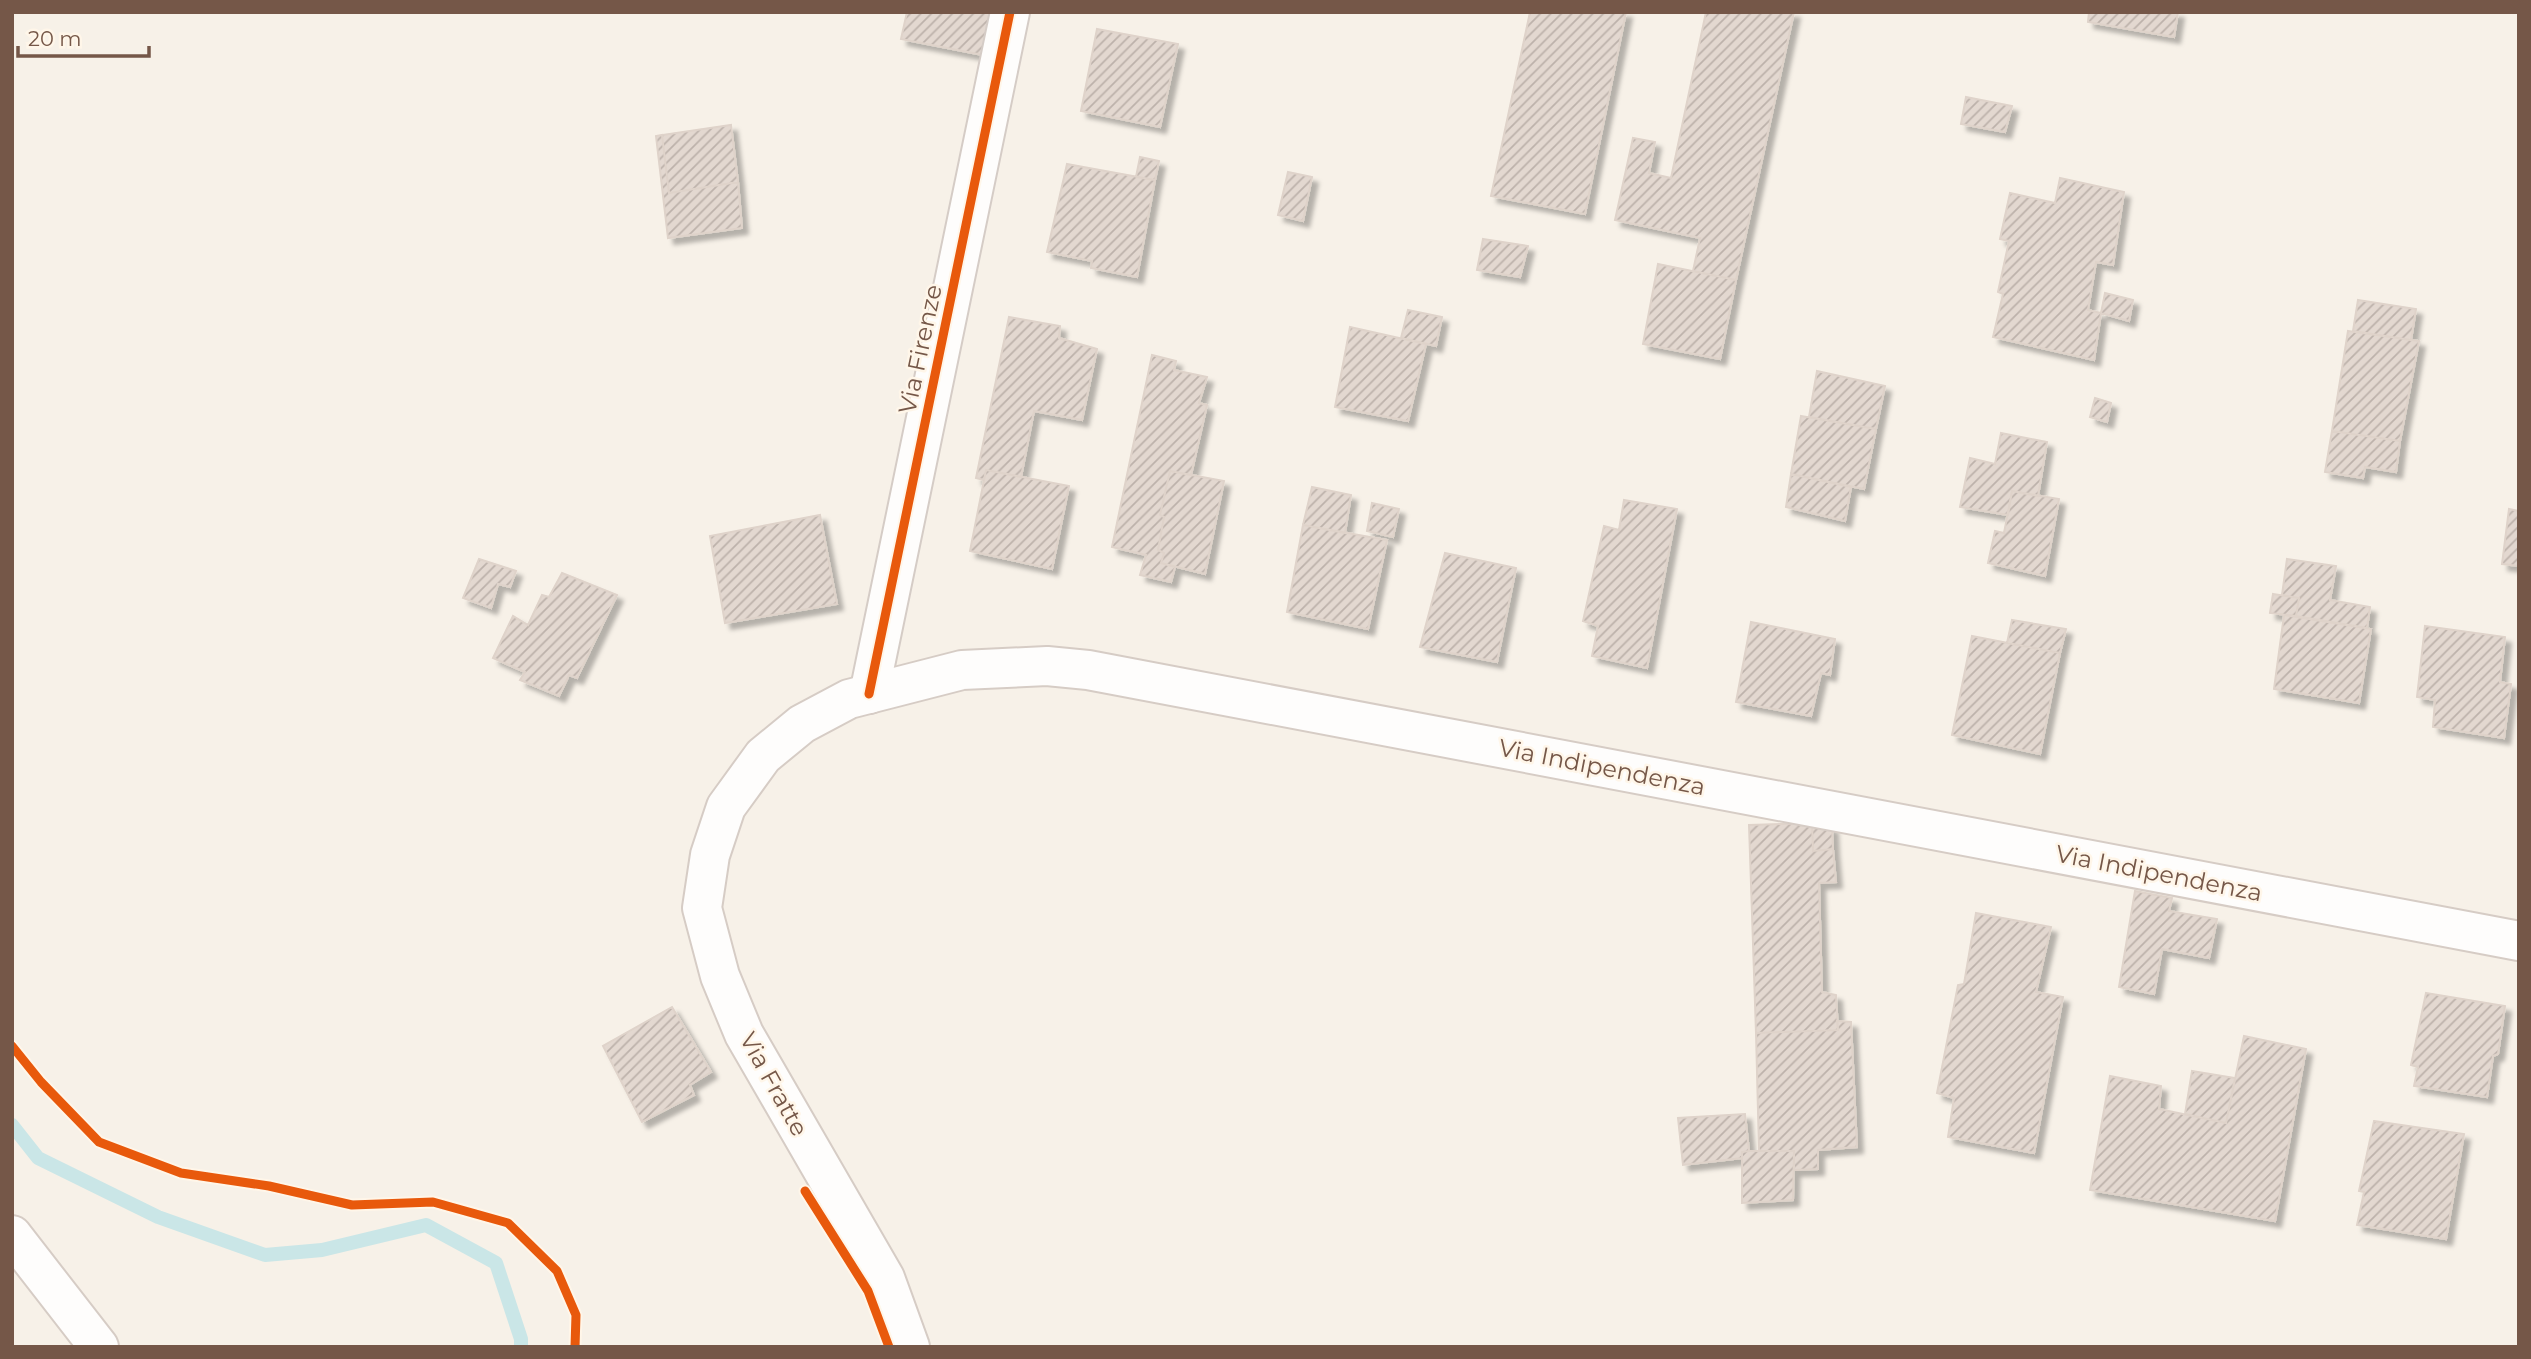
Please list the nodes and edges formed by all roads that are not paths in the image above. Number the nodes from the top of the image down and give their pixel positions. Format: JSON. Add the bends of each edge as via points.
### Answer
{"nodes":[{"id":1,"x":1010,"y":12,"type":"edge"},
{"id":2,"x":869,"y":694,"type":"junction"},
{"id":3,"x":726,"y":807,"type":"joint"},
{"id":4,"x":2519,"y":941,"type":"edge"},
{"id":5,"x":12,"y":1235,"type":"edge"},
{"id":6,"x":99,"y":1347,"type":"edge"},
{"id":7,"x":910,"y":1347,"type":"edge"}],
"edges":[{"from":1,"to":2,"type":"main road","name":"Via Firenze"},
{"from":2,"to":3,"type":"main road","name":"Via Indipendenza","via":[[849,699],[802,724],[763,756]]},
{"from":2,"to":4,"type":"main road","name":"Via Indipendenza","via":[[962,670],[1048,666],[1088,670]]},
{"from":3,"to":7,"type":"main road","name":"Via Fratte","via":[[710,855],[702,908],[720,976],[744,1034],[885,1278]]},
{"from":5,"to":6,"type":"main road"}]}
